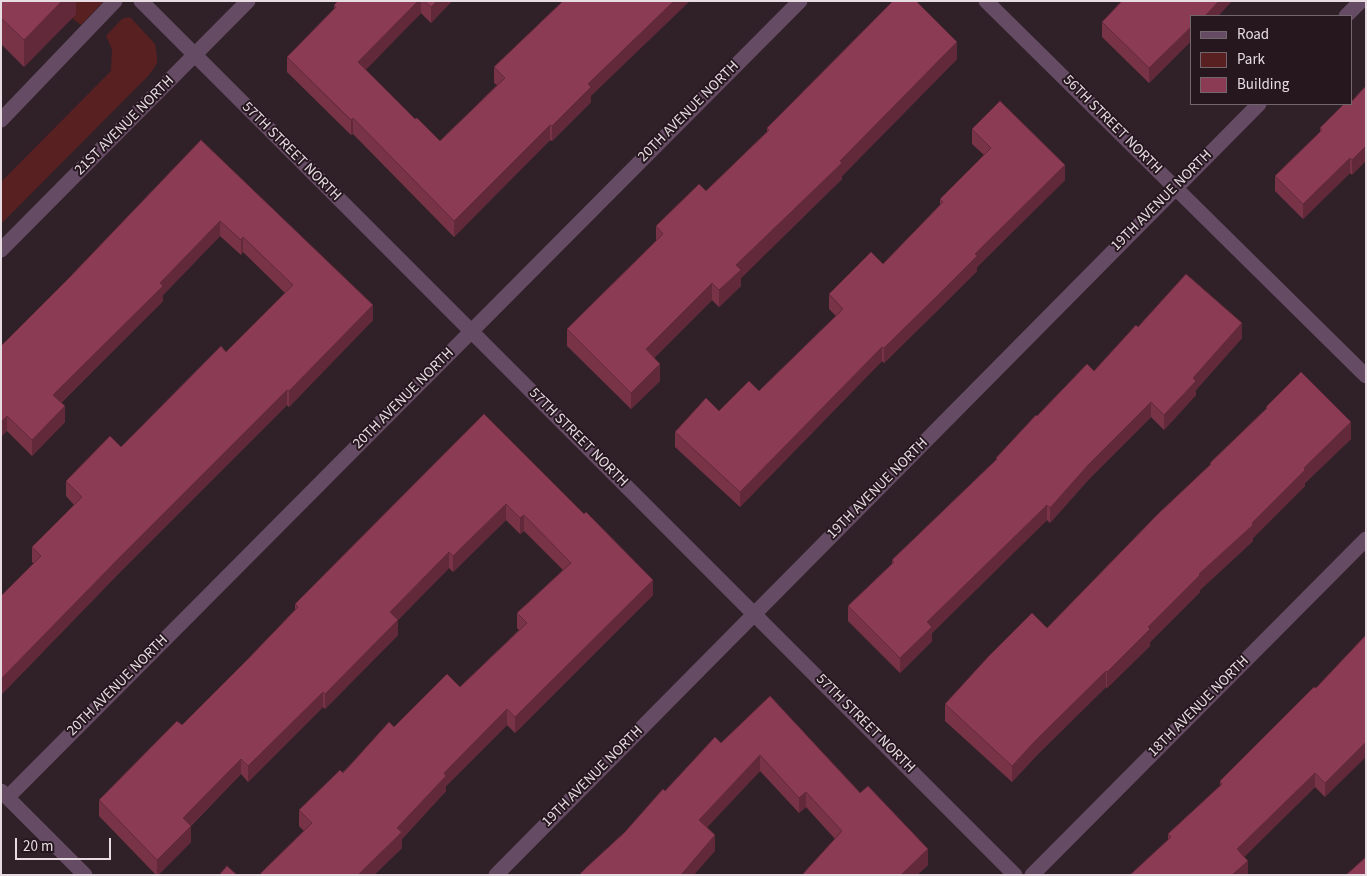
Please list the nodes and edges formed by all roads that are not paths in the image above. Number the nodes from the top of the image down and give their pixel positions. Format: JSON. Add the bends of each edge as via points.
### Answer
{"nodes":[{"id":1,"x":115,"y":1,"type":"edge"},
{"id":2,"x":141,"y":1,"type":"edge"},
{"id":3,"x":248,"y":1,"type":"edge"},
{"id":4,"x":800,"y":1,"type":"edge"},
{"id":5,"x":986,"y":1,"type":"edge"},
{"id":6,"x":1360,"y":1,"type":"edge"},
{"id":7,"x":1347,"y":15,"type":"edge"},
{"id":8,"x":195,"y":55,"type":"junction"},
{"id":9,"x":1258,"y":105,"type":"edge"},
{"id":10,"x":1,"y":120,"type":"edge"},
{"id":11,"x":1175,"y":188,"type":"junction"},
{"id":12,"x":1,"y":250,"type":"edge"},
{"id":13,"x":471,"y":331,"type":"junction"},
{"id":14,"x":1366,"y":376,"type":"edge"},
{"id":15,"x":1366,"y":539,"type":"edge"},
{"id":16,"x":754,"y":614,"type":"junction"},
{"id":17,"x":4,"y":794,"type":"edge"},
{"id":18,"x":85,"y":875,"type":"edge"},
{"id":19,"x":496,"y":875,"type":"edge"},
{"id":20,"x":1015,"y":875,"type":"edge"},
{"id":21,"x":1032,"y":875,"type":"edge"}],
"edges":[{"from":1,"to":10,"type":"street"},
{"from":2,"to":8,"type":"street","name":"57TH STREET NORTH"},
{"from":3,"to":8,"type":"street","name":"21ST AVENUE NORTH"},
{"from":4,"to":13,"type":"street","name":"20TH AVENUE NORTH"},
{"from":5,"to":11,"type":"street","name":"56TH STREET NORTH"},
{"from":6,"to":7,"type":"street"},
{"from":8,"to":12,"type":"street","name":"21ST AVENUE NORTH"},
{"from":8,"to":13,"type":"street","name":"57TH STREET NORTH"},
{"from":9,"to":11,"type":"street","name":"19TH AVENUE NORTH"},
{"from":11,"to":14,"type":"street","name":"56TH STREET NORTH"},
{"from":11,"to":16,"type":"street","name":"19TH AVENUE NORTH"},
{"from":13,"to":16,"type":"street","name":"57TH STREET NORTH"},
{"from":13,"to":17,"type":"street","name":"20TH AVENUE NORTH"},
{"from":15,"to":21,"type":"street","name":"18TH AVENUE NORTH"},
{"from":16,"to":19,"type":"street","name":"19TH AVENUE NORTH"},
{"from":16,"to":20,"type":"street","name":"57TH STREET NORTH"},
{"from":17,"to":18,"type":"street"}]}
